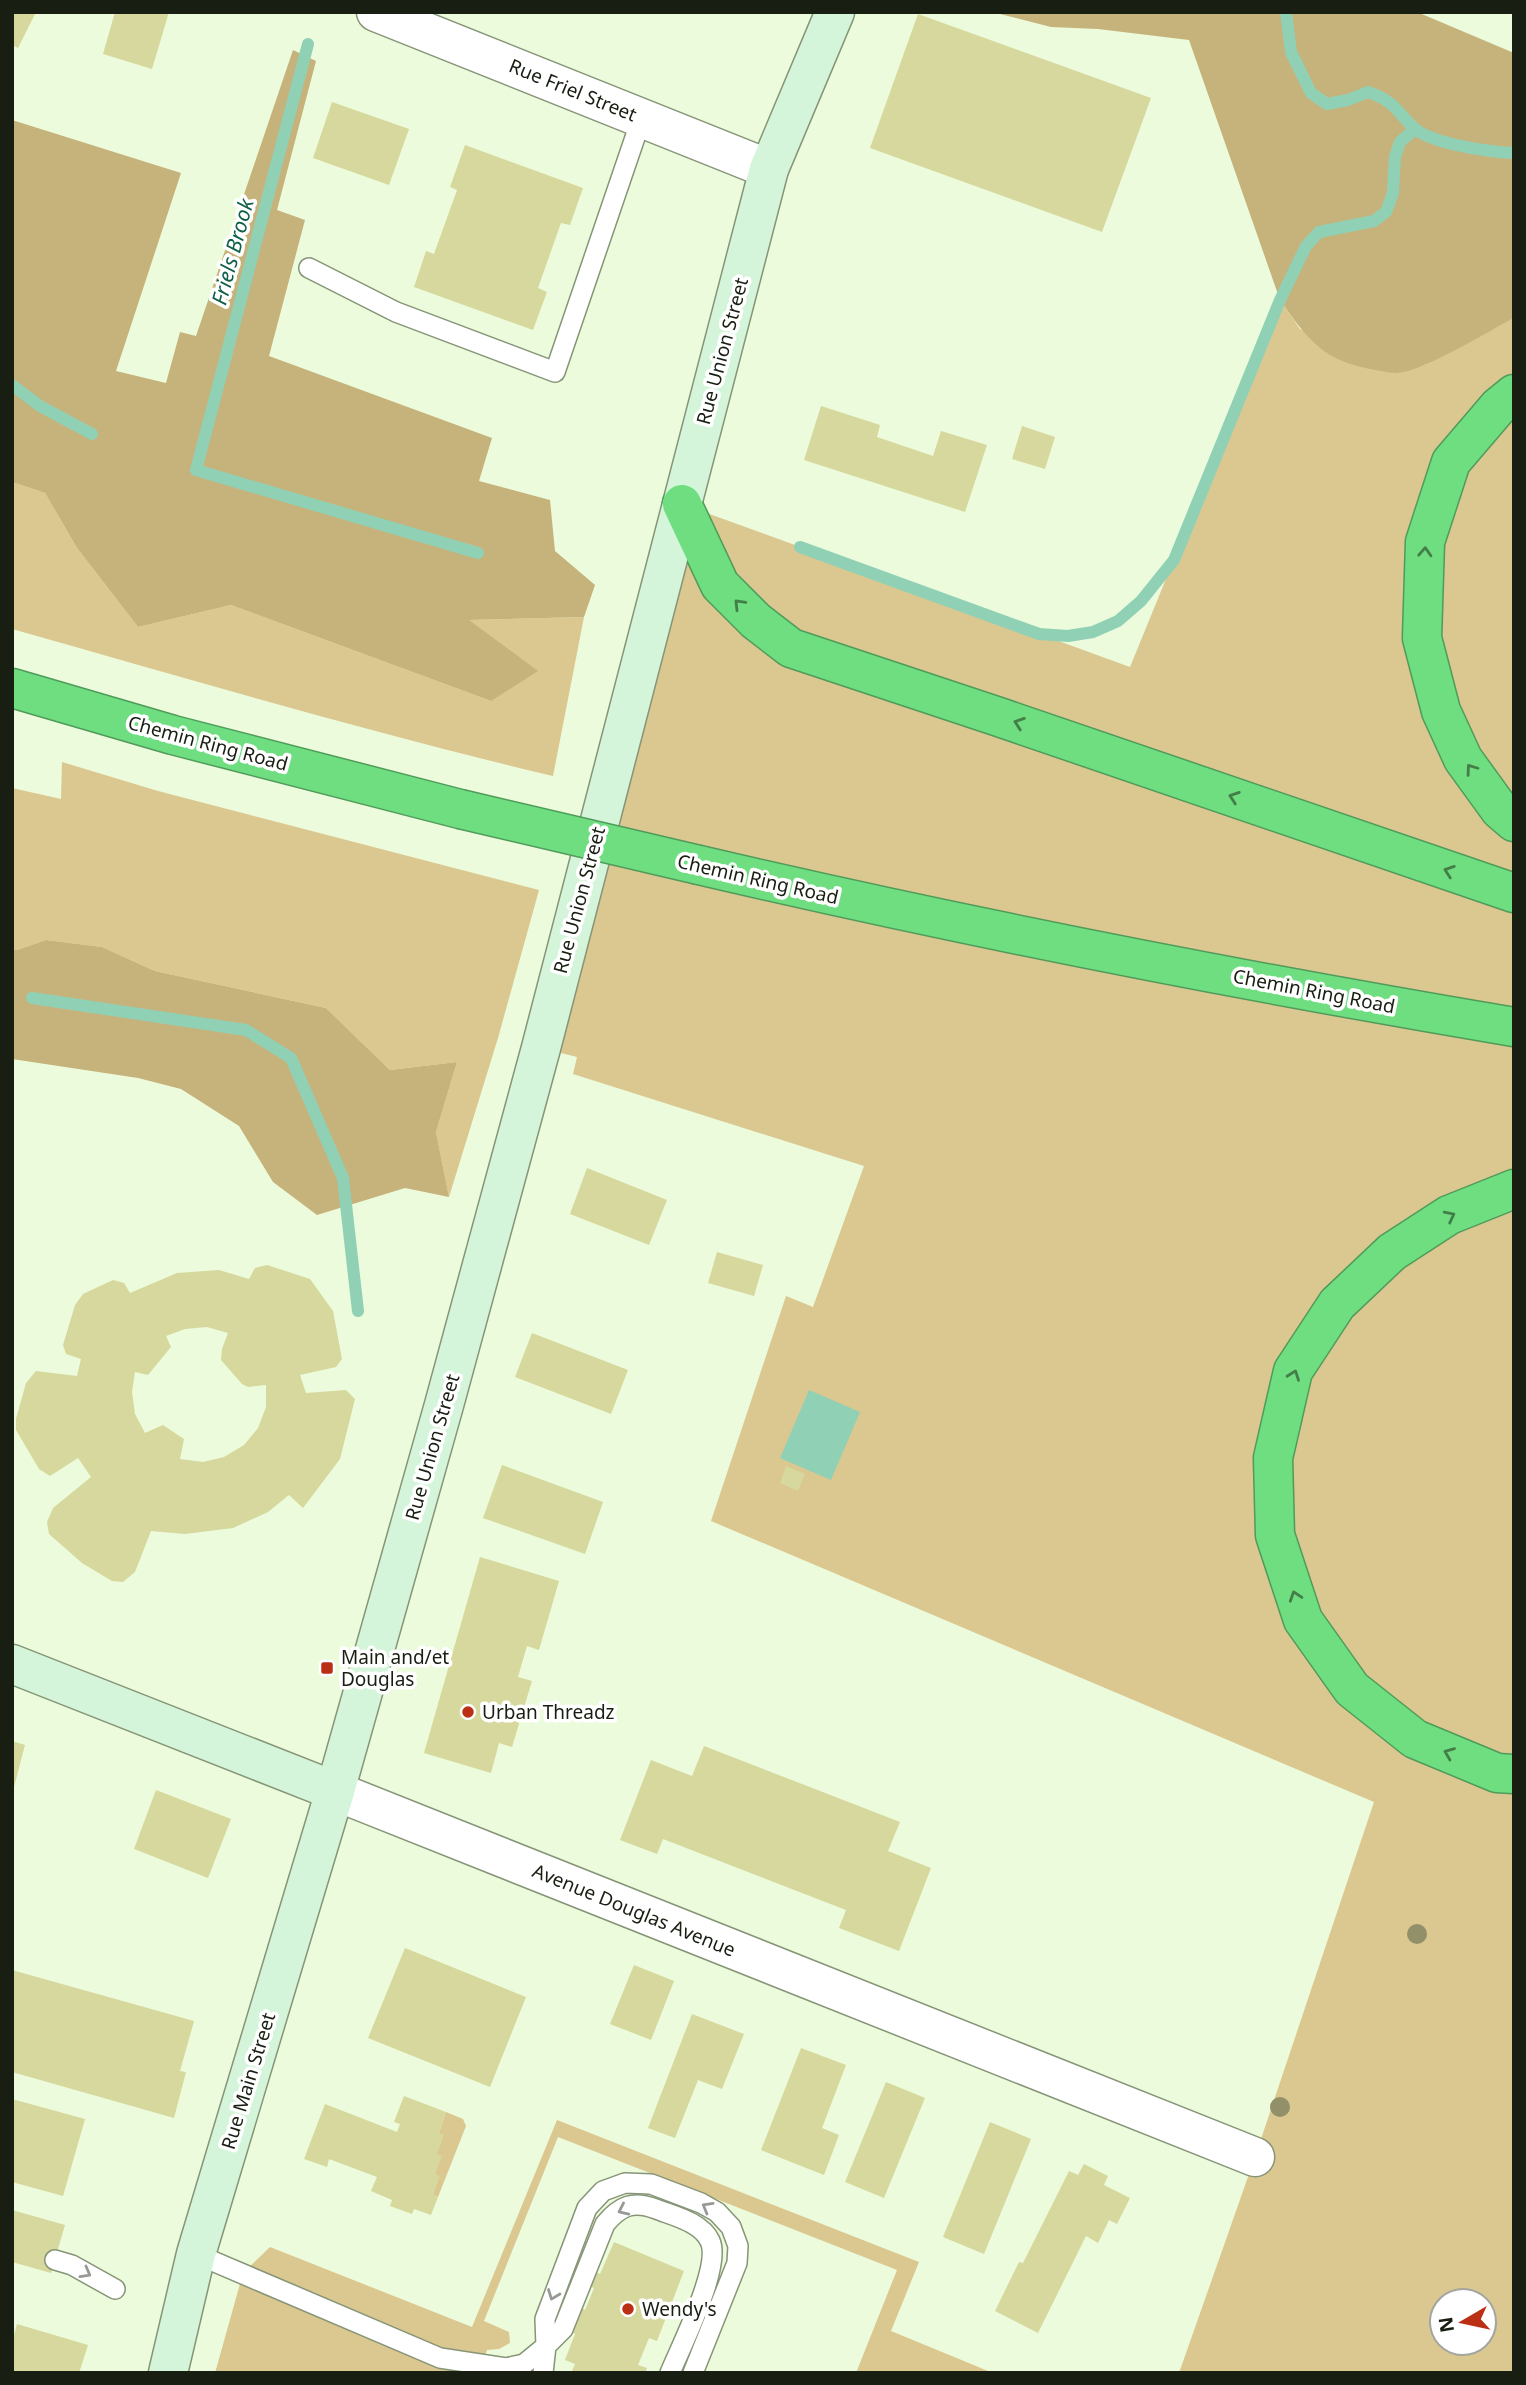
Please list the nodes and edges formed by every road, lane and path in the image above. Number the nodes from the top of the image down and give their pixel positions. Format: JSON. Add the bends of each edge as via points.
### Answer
{"nodes":[{"id":1,"x":376,"y":12,"type":"edge"},
{"id":2,"x":835,"y":12,"type":"edge"},
{"id":3,"x":642,"y":117,"type":"junction"},
{"id":4,"x":769,"y":169,"type":"junction"},
{"id":5,"x":309,"y":268,"type":"dead end"},
{"id":6,"x":1514,"y":394,"type":"edge"},
{"id":7,"x":682,"y":504,"type":"junction"},
{"id":8,"x":12,"y":688,"type":"edge"},
{"id":9,"x":1514,"y":822,"type":"edge"},
{"id":10,"x":1514,"y":893,"type":"edge"},
{"id":11,"x":1514,"y":1027,"type":"edge"},
{"id":12,"x":1514,"y":1189,"type":"edge"},
{"id":13,"x":12,"y":1664,"type":"edge"},
{"id":14,"x":1514,"y":1774,"type":"edge"},
{"id":15,"x":335,"y":1791,"type":"junction"},
{"id":16,"x":1255,"y":2157,"type":"dead end"},
{"id":17,"x":196,"y":2254,"type":"junction"},
{"id":18,"x":55,"y":2260,"type":"dead end"},
{"id":19,"x":115,"y":2289,"type":"dead end"},
{"id":20,"x":546,"y":2346,"type":"junction"},
{"id":21,"x":440,"y":2358,"type":"junction"},
{"id":22,"x":168,"y":2373,"type":"edge"},
{"id":23,"x":455,"y":2373,"type":"edge"},
{"id":24,"x":543,"y":2373,"type":"edge"},
{"id":25,"x":670,"y":2373,"type":"edge"},
{"id":26,"x":692,"y":2373,"type":"edge"}],
"edges":[{"from":1,"to":3,"type":"street","name":"Rue Friel Street"},
{"from":2,"to":4,"type":"main road","name":"Rue Union Street"},
{"from":3,"to":4,"type":"street","name":"Rue Friel Street"},
{"from":3,"to":5,"type":"lane","via":[[555,372],[396,312]]},
{"from":4,"to":7,"type":"main road","name":"Rue Union Street"},
{"from":9,"to":6,"type":"highway","one_way":true,"via":[[1463,759],[1441,711],[1422,638],[1424,542],[1451,462]]},
{"from":10,"to":7,"type":"highway","one_way":true,"via":[[791,648],[720,585]]},
{"from":7,"to":15,"type":"main road","name":"Rue Union Street","via":[[541,1048]]},
{"from":8,"to":11,"type":"highway","name":"Chemin Ring Road","bridge":true,"via":[[173,736],[460,809],[874,906]]},
{"from":14,"to":12,"type":"highway","one_way":true,"via":[[1497,1773],[1415,1739],[1352,1689],[1303,1620],[1275,1535],[1273,1458],[1293,1371],[1337,1304],[1392,1252],[1437,1222]]},
{"from":13,"to":15,"type":"main road","name":"Avenue Douglas Avenue"},
{"from":15,"to":16,"type":"street","name":"Avenue Douglas Avenue"},
{"from":15,"to":17,"type":"main road","name":"Rue Main Street"},
{"from":17,"to":21,"type":"lane"},
{"from":17,"to":22,"type":"main road","name":"Rue Main Street"},
{"from":18,"to":19,"type":"lane","one_way":true},
{"from":20,"to":21,"type":"lane","via":[[524,2364],[506,2368]]},
{"from":20,"to":24,"type":"lane"},
{"from":25,"to":20,"type":"lane","one_way":true,"via":[[710,2276],[713,2257],[710,2241],[692,2223],[648,2206],[630,2205],[615,2211],[604,2224],[563,2329]]},
{"from":26,"to":20,"type":"lane","one_way":true,"via":[[737,2263],[738,2246],[731,2227],[717,2212],[651,2185],[625,2183],[603,2191],[587,2208],[545,2319]]},
{"from":21,"to":23,"type":"lane"}]}
